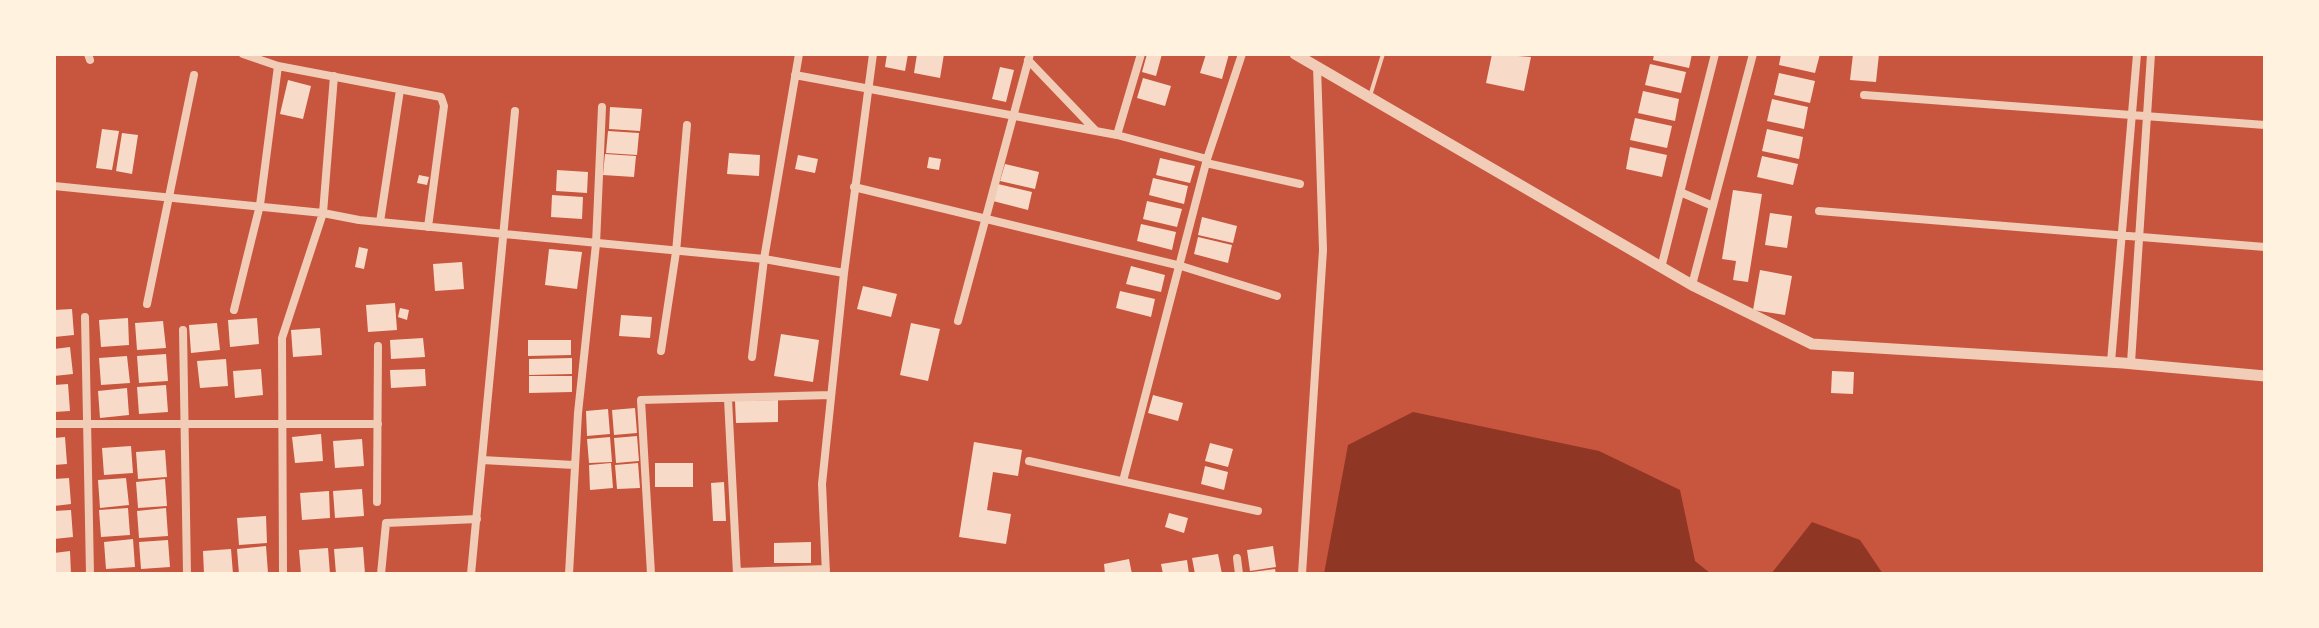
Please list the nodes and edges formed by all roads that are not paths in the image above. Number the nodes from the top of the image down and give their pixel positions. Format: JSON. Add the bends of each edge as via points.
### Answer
{"nodes":[{"id":1,"x":243,"y":54,"type":"edge"},
{"id":2,"x":799,"y":54,"type":"edge"},
{"id":3,"x":873,"y":54,"type":"edge"},
{"id":4,"x":1141,"y":54,"type":"edge"},
{"id":5,"x":1242,"y":54,"type":"edge"},
{"id":6,"x":1295,"y":54,"type":"edge"},
{"id":7,"x":1383,"y":54,"type":"edge"},
{"id":8,"x":1715,"y":54,"type":"edge"},
{"id":9,"x":1753,"y":54,"type":"edge"},
{"id":10,"x":2137,"y":54,"type":"edge"},
{"id":11,"x":2151,"y":54,"type":"edge"},
{"id":12,"x":1029,"y":57,"type":"edge"},
{"id":13,"x":1317,"y":65,"type":"junction"},
{"id":14,"x":278,"y":66,"type":"junction"},
{"id":15,"x":194,"y":75,"type":"dead end"},
{"id":16,"x":795,"y":75,"type":"junction"},
{"id":17,"x":334,"y":76,"type":"junction"},
{"id":18,"x":866,"y":88,"type":"junction"},
{"id":19,"x":400,"y":90,"type":"junction"},
{"id":20,"x":1864,"y":95,"type":"dead end"},
{"id":21,"x":1370,"y":98,"type":"junction"},
{"id":22,"x":602,"y":107,"type":"dead end"},
{"id":23,"x":515,"y":111,"type":"dead end"},
{"id":24,"x":2134,"y":114,"type":"junction"},
{"id":25,"x":1013,"y":115,"type":"junction"},
{"id":26,"x":2147,"y":115,"type":"junction"},
{"id":27,"x":687,"y":125,"type":"dead end"},
{"id":28,"x":2265,"y":125,"type":"edge"},
{"id":29,"x":1096,"y":131,"type":"junction"},
{"id":30,"x":1117,"y":135,"type":"junction"},
{"id":31,"x":1206,"y":161,"type":"junction"},
{"id":32,"x":1300,"y":184,"type":"dead end"},
{"id":33,"x":54,"y":186,"type":"edge"},
{"id":34,"x":854,"y":187,"type":"junction"},
{"id":35,"x":1680,"y":192,"type":"junction"},
{"id":36,"x":171,"y":195,"type":"junction"},
{"id":37,"x":260,"y":205,"type":"junction"},
{"id":38,"x":1713,"y":206,"type":"junction"},
{"id":39,"x":1819,"y":211,"type":"dead end"},
{"id":40,"x":323,"y":213,"type":"junction"},
{"id":41,"x":984,"y":219,"type":"junction"},
{"id":42,"x":380,"y":222,"type":"junction"},
{"id":43,"x":428,"y":227,"type":"junction"},
{"id":44,"x":504,"y":235,"type":"junction"},
{"id":45,"x":2122,"y":236,"type":"junction"},
{"id":46,"x":2139,"y":237,"type":"junction"},
{"id":47,"x":596,"y":244,"type":"junction"},
{"id":48,"x":2265,"y":247,"type":"edge"},
{"id":49,"x":676,"y":252,"type":"junction"},
{"id":50,"x":764,"y":259,"type":"junction"},
{"id":51,"x":1662,"y":264,"type":"junction"},
{"id":52,"x":1181,"y":266,"type":"junction"},
{"id":53,"x":844,"y":273,"type":"junction"},
{"id":54,"x":1692,"y":285,"type":"junction"},
{"id":55,"x":1277,"y":296,"type":"dead end"},
{"id":56,"x":147,"y":304,"type":"dead end"},
{"id":57,"x":234,"y":310,"type":"dead end"},
{"id":58,"x":85,"y":317,"type":"dead end"},
{"id":59,"x":958,"y":321,"type":"dead end"},
{"id":60,"x":183,"y":330,"type":"dead end"},
{"id":61,"x":378,"y":346,"type":"dead end"},
{"id":62,"x":661,"y":351,"type":"dead end"},
{"id":63,"x":752,"y":357,"type":"dead end"},
{"id":64,"x":2111,"y":362,"type":"junction"},
{"id":65,"x":2131,"y":363,"type":"junction"},
{"id":66,"x":2265,"y":376,"type":"edge"},
{"id":67,"x":831,"y":395,"type":"junction"},
{"id":68,"x":728,"y":399,"type":"junction"},
{"id":69,"x":54,"y":424,"type":"edge"},
{"id":70,"x":87,"y":424,"type":"junction"},
{"id":71,"x":184,"y":424,"type":"junction"},
{"id":72,"x":282,"y":424,"type":"junction"},
{"id":73,"x":378,"y":424,"type":"junction"},
{"id":74,"x":482,"y":460,"type":"junction"},
{"id":75,"x":1029,"y":461,"type":"dead end"},
{"id":76,"x":574,"y":465,"type":"junction"},
{"id":77,"x":1123,"y":481,"type":"junction"},
{"id":78,"x":377,"y":502,"type":"dead end"},
{"id":79,"x":1258,"y":511,"type":"dead end"},
{"id":80,"x":477,"y":519,"type":"junction"},
{"id":81,"x":1237,"y":558,"type":"dead end"},
{"id":82,"x":826,"y":571,"type":"edge"},
{"id":83,"x":737,"y":573,"type":"edge"},
{"id":84,"x":90,"y":574,"type":"edge"},
{"id":85,"x":187,"y":574,"type":"edge"},
{"id":86,"x":283,"y":574,"type":"edge"},
{"id":87,"x":381,"y":574,"type":"edge"},
{"id":88,"x":471,"y":574,"type":"edge"},
{"id":89,"x":569,"y":574,"type":"edge"},
{"id":90,"x":651,"y":574,"type":"edge"},
{"id":91,"x":1239,"y":574,"type":"edge"},
{"id":92,"x":1302,"y":574,"type":"edge"}],
"edges":[{"from":1,"to":14,"type":"street"},
{"from":2,"to":16,"type":"street"},
{"from":3,"to":18,"type":"street"},
{"from":4,"to":30,"type":"street"},
{"from":5,"to":31,"type":"street"},
{"from":6,"to":13,"type":"street"},
{"from":7,"to":21,"type":"lane"},
{"from":8,"to":35,"type":"street"},
{"from":9,"to":38,"type":"street"},
{"from":10,"to":24,"type":"street"},
{"from":11,"to":26,"type":"street"},
{"from":12,"to":25,"type":"street"},
{"from":12,"to":29,"type":"street"},
{"from":13,"to":21,"type":"street"},
{"from":13,"to":92,"type":"street","via":[[1323,250]]},
{"from":14,"to":17,"type":"street"},
{"from":14,"to":37,"type":"street"},
{"from":15,"to":36,"type":"street"},
{"from":16,"to":18,"type":"street"},
{"from":16,"to":50,"type":"street"},
{"from":17,"to":19,"type":"street"},
{"from":17,"to":40,"type":"street"},
{"from":18,"to":25,"type":"street"},
{"from":18,"to":34,"type":"street"},
{"from":19,"to":42,"type":"street"},
{"from":19,"to":43,"type":"street","via":[[443,101]]},
{"from":20,"to":24,"type":"street"},
{"from":21,"to":51,"type":"street"},
{"from":22,"to":47,"type":"street"},
{"from":23,"to":44,"type":"street"},
{"from":24,"to":26,"type":"street"},
{"from":24,"to":45,"type":"street"},
{"from":25,"to":29,"type":"street"},
{"from":25,"to":41,"type":"street"},
{"from":26,"to":28,"type":"street"},
{"from":26,"to":46,"type":"street"},
{"from":27,"to":49,"type":"street"},
{"from":29,"to":30,"type":"street"},
{"from":30,"to":31,"type":"street"},
{"from":31,"to":32,"type":"street"},
{"from":31,"to":52,"type":"street"},
{"from":33,"to":36,"type":"street"},
{"from":34,"to":41,"type":"street"},
{"from":34,"to":53,"type":"street"},
{"from":35,"to":38,"type":"street"},
{"from":35,"to":51,"type":"street"},
{"from":36,"to":37,"type":"street"},
{"from":36,"to":56,"type":"street"},
{"from":37,"to":40,"type":"street"},
{"from":37,"to":57,"type":"street"},
{"from":38,"to":54,"type":"street"},
{"from":39,"to":45,"type":"street"},
{"from":40,"to":42,"type":"street"},
{"from":40,"to":72,"type":"street","via":[[282,338]]},
{"from":41,"to":52,"type":"street"},
{"from":41,"to":59,"type":"street"},
{"from":42,"to":43,"type":"street"},
{"from":43,"to":44,"type":"street"},
{"from":44,"to":47,"type":"street"},
{"from":44,"to":74,"type":"street"},
{"from":45,"to":46,"type":"street"},
{"from":45,"to":64,"type":"street"},
{"from":46,"to":48,"type":"street"},
{"from":46,"to":65,"type":"street"},
{"from":47,"to":49,"type":"street"},
{"from":47,"to":76,"type":"street"},
{"from":49,"to":50,"type":"street"},
{"from":49,"to":62,"type":"street"},
{"from":50,"to":53,"type":"street"},
{"from":50,"to":63,"type":"street"},
{"from":51,"to":54,"type":"street"},
{"from":52,"to":55,"type":"street"},
{"from":52,"to":77,"type":"street"},
{"from":53,"to":67,"type":"street"},
{"from":54,"to":64,"type":"street","via":[[1812,344]]},
{"from":58,"to":70,"type":"street"},
{"from":60,"to":71,"type":"street"},
{"from":61,"to":73,"type":"street"},
{"from":64,"to":65,"type":"street"},
{"from":65,"to":66,"type":"street"},
{"from":67,"to":68,"type":"street"},
{"from":67,"to":82,"type":"street","via":[[822,484]]},
{"from":68,"to":83,"type":"street"},
{"from":68,"to":90,"type":"street","via":[[641,400]]},
{"from":69,"to":70,"type":"street"},
{"from":70,"to":71,"type":"street"},
{"from":70,"to":84,"type":"street"},
{"from":71,"to":72,"type":"street"},
{"from":71,"to":85,"type":"street"},
{"from":72,"to":73,"type":"street"},
{"from":72,"to":86,"type":"street"},
{"from":73,"to":78,"type":"street"},
{"from":74,"to":76,"type":"street"},
{"from":74,"to":80,"type":"street"},
{"from":75,"to":77,"type":"street"},
{"from":76,"to":89,"type":"street"},
{"from":77,"to":79,"type":"street"},
{"from":80,"to":87,"type":"street","via":[[386,523]]},
{"from":80,"to":88,"type":"street"},
{"from":81,"to":91,"type":"street"},
{"from":82,"to":83,"type":"street"}]}
